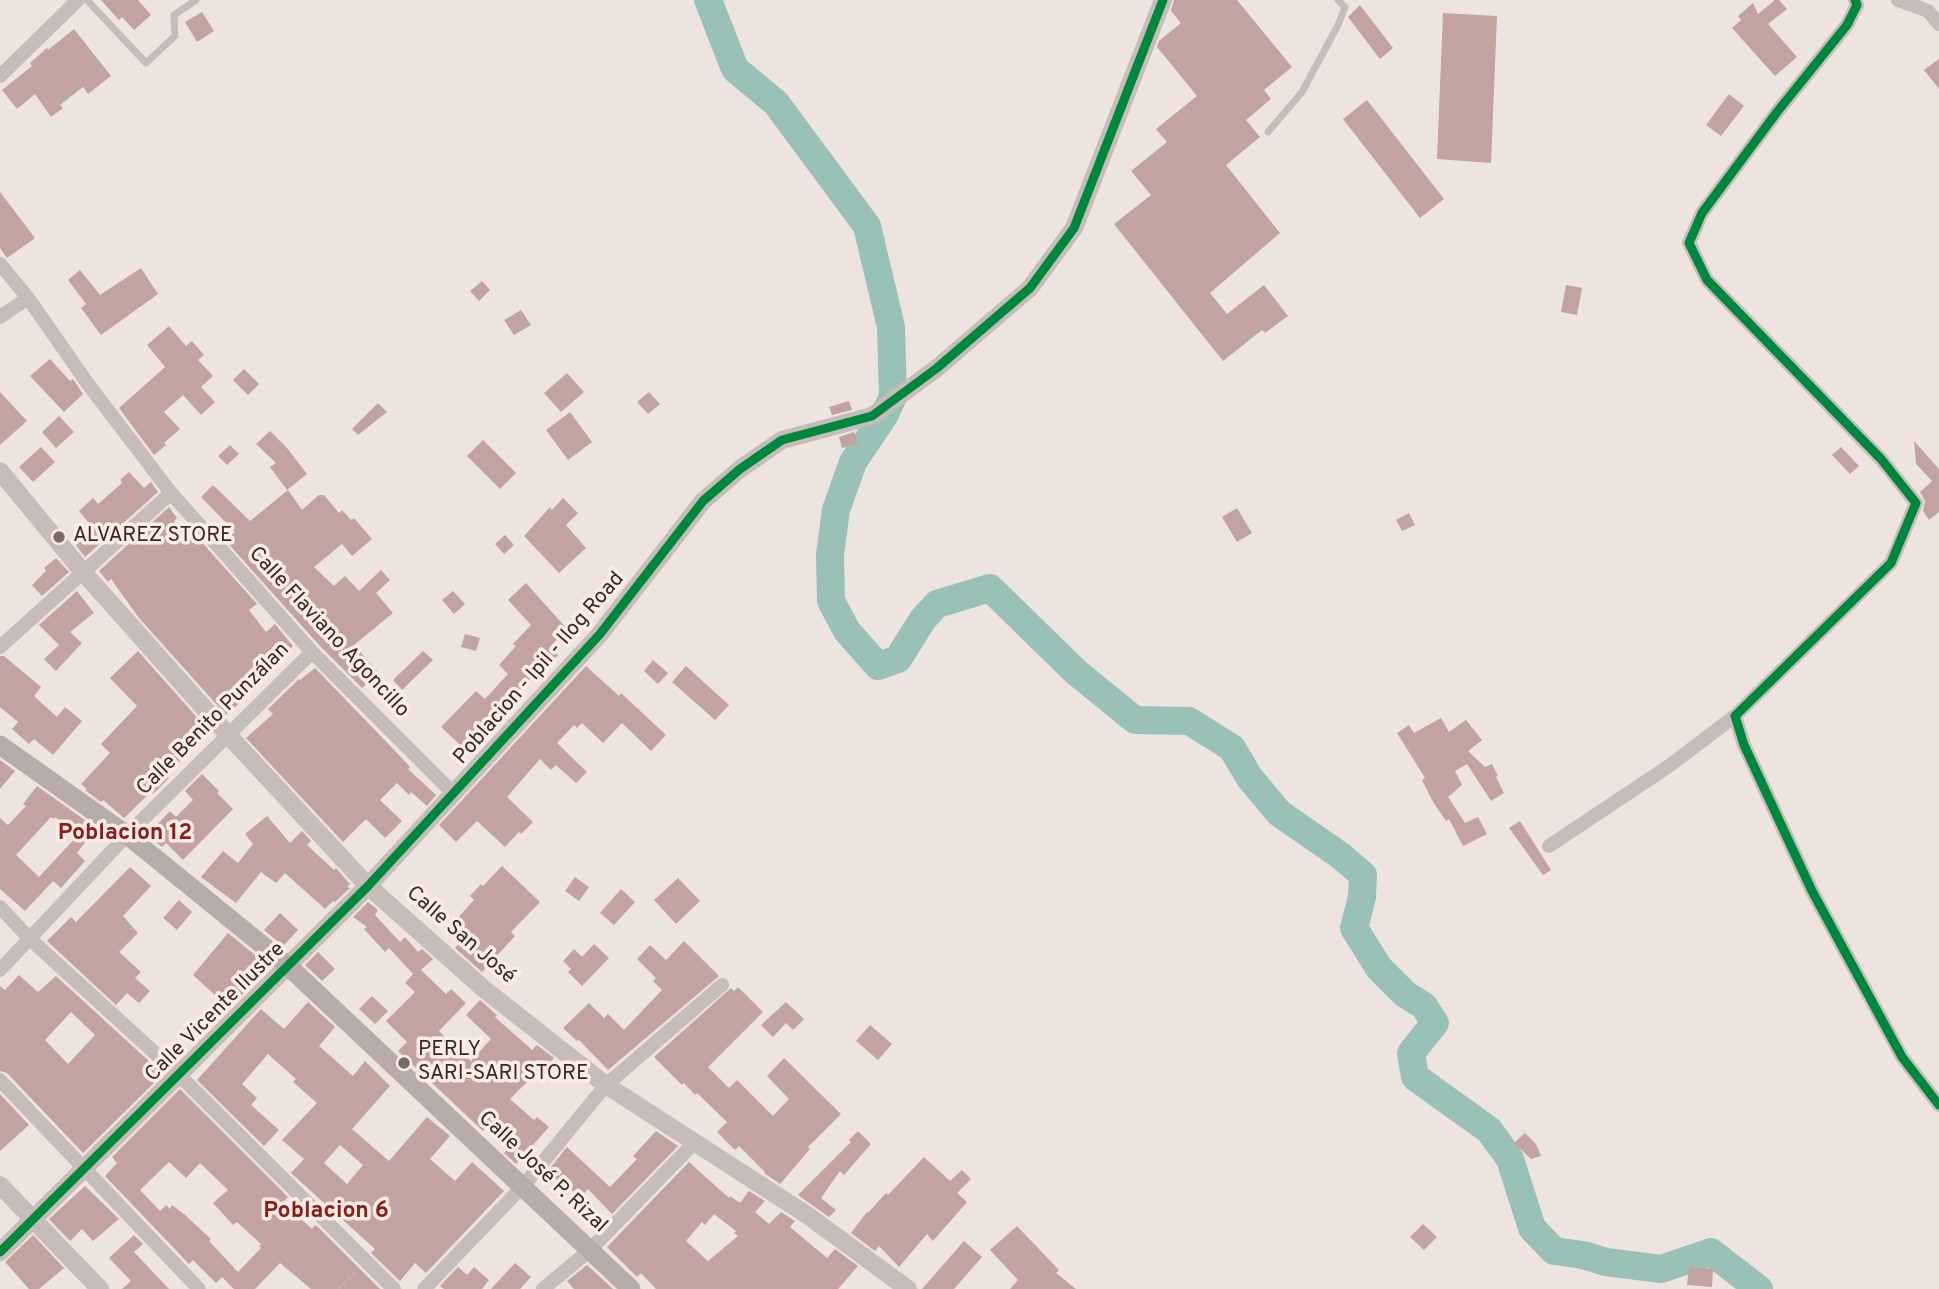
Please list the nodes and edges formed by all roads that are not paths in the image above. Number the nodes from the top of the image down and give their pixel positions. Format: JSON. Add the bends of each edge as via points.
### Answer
{"nodes":[{"id":1,"x":78,"y":0,"type":"edge"},
{"id":2,"x":87,"y":0,"type":"edge"},
{"id":3,"x":196,"y":0,"type":"edge"},
{"id":4,"x":1163,"y":0,"type":"edge"},
{"id":5,"x":1338,"y":0,"type":"edge"},
{"id":6,"x":1855,"y":0,"type":"edge"},
{"id":7,"x":1898,"y":0,"type":"edge"},
{"id":8,"x":1347,"y":3,"type":"edge"},
{"id":9,"x":1934,"y":8,"type":"edge"},
{"id":10,"x":1939,"y":24,"type":"edge"},
{"id":11,"x":0,"y":76,"type":"edge"},
{"id":12,"x":1268,"y":132,"type":"dead end"},
{"id":13,"x":0,"y":264,"type":"edge"},
{"id":14,"x":28,"y":298,"type":"junction"},
{"id":15,"x":0,"y":317,"type":"edge"},
{"id":16,"x":0,"y":471,"type":"edge"},
{"id":17,"x":6,"y":491,"type":"edge"},
{"id":18,"x":171,"y":493,"type":"junction"},
{"id":19,"x":83,"y":572,"type":"junction"},
{"id":20,"x":0,"y":647,"type":"edge"},
{"id":21,"x":312,"y":652,"type":"junction"},
{"id":22,"x":1735,"y":716,"type":"junction"},
{"id":23,"x":229,"y":736,"type":"junction"},
{"id":24,"x":0,"y":745,"type":"edge"},
{"id":25,"x":453,"y":793,"type":"junction"},
{"id":26,"x":127,"y":835,"type":"junction"},
{"id":27,"x":1549,"y":846,"type":"dead end"},
{"id":28,"x":368,"y":886,"type":"junction"},
{"id":29,"x":0,"y":908,"type":"edge"},
{"id":30,"x":29,"y":937,"type":"junction"},
{"id":31,"x":287,"y":965,"type":"junction"},
{"id":32,"x":0,"y":970,"type":"edge"},
{"id":33,"x":722,"y":985,"type":"dead end"},
{"id":34,"x":180,"y":1076,"type":"junction"},
{"id":35,"x":0,"y":1080,"type":"edge"},
{"id":36,"x":606,"y":1085,"type":"junction"},
{"id":37,"x":1939,"y":1105,"type":"edge"},
{"id":38,"x":694,"y":1143,"type":"junction"},
{"id":39,"x":86,"y":1168,"type":"junction"},
{"id":40,"x":0,"y":1185,"type":"edge"},
{"id":41,"x":524,"y":1185,"type":"junction"},
{"id":42,"x":34,"y":1220,"type":"junction"},
{"id":43,"x":590,"y":1250,"type":"junction"},
{"id":44,"x":0,"y":1252,"type":"edge"},
{"id":45,"x":100,"y":1289,"type":"edge"},
{"id":46,"x":199,"y":1289,"type":"edge"},
{"id":47,"x":394,"y":1289,"type":"edge"},
{"id":48,"x":424,"y":1289,"type":"edge"},
{"id":49,"x":543,"y":1289,"type":"edge"},
{"id":50,"x":631,"y":1289,"type":"edge"},
{"id":51,"x":908,"y":1289,"type":"edge"}],
"edges":[{"from":1,"to":11,"type":"street"},
{"from":2,"to":3,"type":"lane","via":[[146,63],[175,36],[174,15]]},
{"from":4,"to":25,"type":"street","name":"Poblacion - Ipil - Ilog Road","via":[[1074,228],[1030,288],[937,368],[872,415],[782,440],[703,500],[600,634]]},
{"from":5,"to":8,"type":"lane"},
{"from":6,"to":22,"type":"street","via":[[1847,24],[1702,213],[1689,243],[1707,280],[1881,459],[1916,503],[1891,563]]},
{"from":7,"to":9,"type":"street"},
{"from":8,"to":12,"type":"lane","via":[[1302,92]]},
{"from":9,"to":10,"type":"street"},
{"from":13,"to":14,"type":"street","name":"Calle Flaviano Agoncillo"},
{"from":14,"to":15,"type":"street"},
{"from":14,"to":18,"type":"street","name":"Calle Flaviano Agoncillo"},
{"from":16,"to":17,"type":"street","name":"Calle San José"},
{"from":17,"to":19,"type":"street","name":"Calle San José"},
{"from":18,"to":19,"type":"street"},
{"from":18,"to":21,"type":"street","name":"Calle Flaviano Agoncillo"},
{"from":19,"to":20,"type":"street"},
{"from":19,"to":23,"type":"street","name":"Calle San José"},
{"from":21,"to":23,"type":"street","name":"Calle Benito Punzálan"},
{"from":21,"to":25,"type":"street","name":"Calle Flaviano Agoncillo"},
{"from":22,"to":27,"type":"street"},
{"from":22,"to":37,"type":"street","via":[[1812,891],[1902,1057]]},
{"from":23,"to":26,"type":"street","name":"Calle Benito Punzálan"},
{"from":23,"to":28,"type":"street","name":"Calle San José"},
{"from":24,"to":26,"type":"main road","name":"Calle José P. Rizal"},
{"from":25,"to":28,"type":"street","name":"Calle Vicente Ilustre"},
{"from":26,"to":30,"type":"street","name":"Calle Benito Punzálan"},
{"from":26,"to":31,"type":"main road","name":"Calle José P. Rizal"},
{"from":28,"to":31,"type":"street","name":"Calle Vicente Ilustre"},
{"from":28,"to":36,"type":"street","name":"Calle San José","via":[[484,989]]},
{"from":29,"to":30,"type":"street"},
{"from":30,"to":32,"type":"street","name":"Calle Benito Punzálan"},
{"from":30,"to":34,"type":"street"},
{"from":31,"to":34,"type":"street","name":"Calle Vicente Ilustre"},
{"from":31,"to":41,"type":"main road","name":"Calle José P. Rizal"},
{"from":33,"to":36,"type":"street"},
{"from":34,"to":39,"type":"street","name":"Calle Vicente Ilustre"},
{"from":34,"to":47,"type":"street"},
{"from":35,"to":39,"type":"street"},
{"from":36,"to":38,"type":"street","name":"Calle San José"},
{"from":36,"to":41,"type":"street"},
{"from":38,"to":43,"type":"street"},
{"from":38,"to":51,"type":"street","name":"Calle San José","via":[[807,1215]]},
{"from":39,"to":42,"type":"street","name":"Calle Vicente Ilustre"},
{"from":39,"to":46,"type":"street"},
{"from":40,"to":42,"type":"street"},
{"from":41,"to":43,"type":"main road","name":"Calle José P. Rizal"},
{"from":41,"to":48,"type":"street"},
{"from":42,"to":44,"type":"street","name":"Calle Vicente Ilustre"},
{"from":42,"to":45,"type":"street"},
{"from":43,"to":49,"type":"street"},
{"from":43,"to":50,"type":"main road","name":"Calle José P. Rizal"}]}
